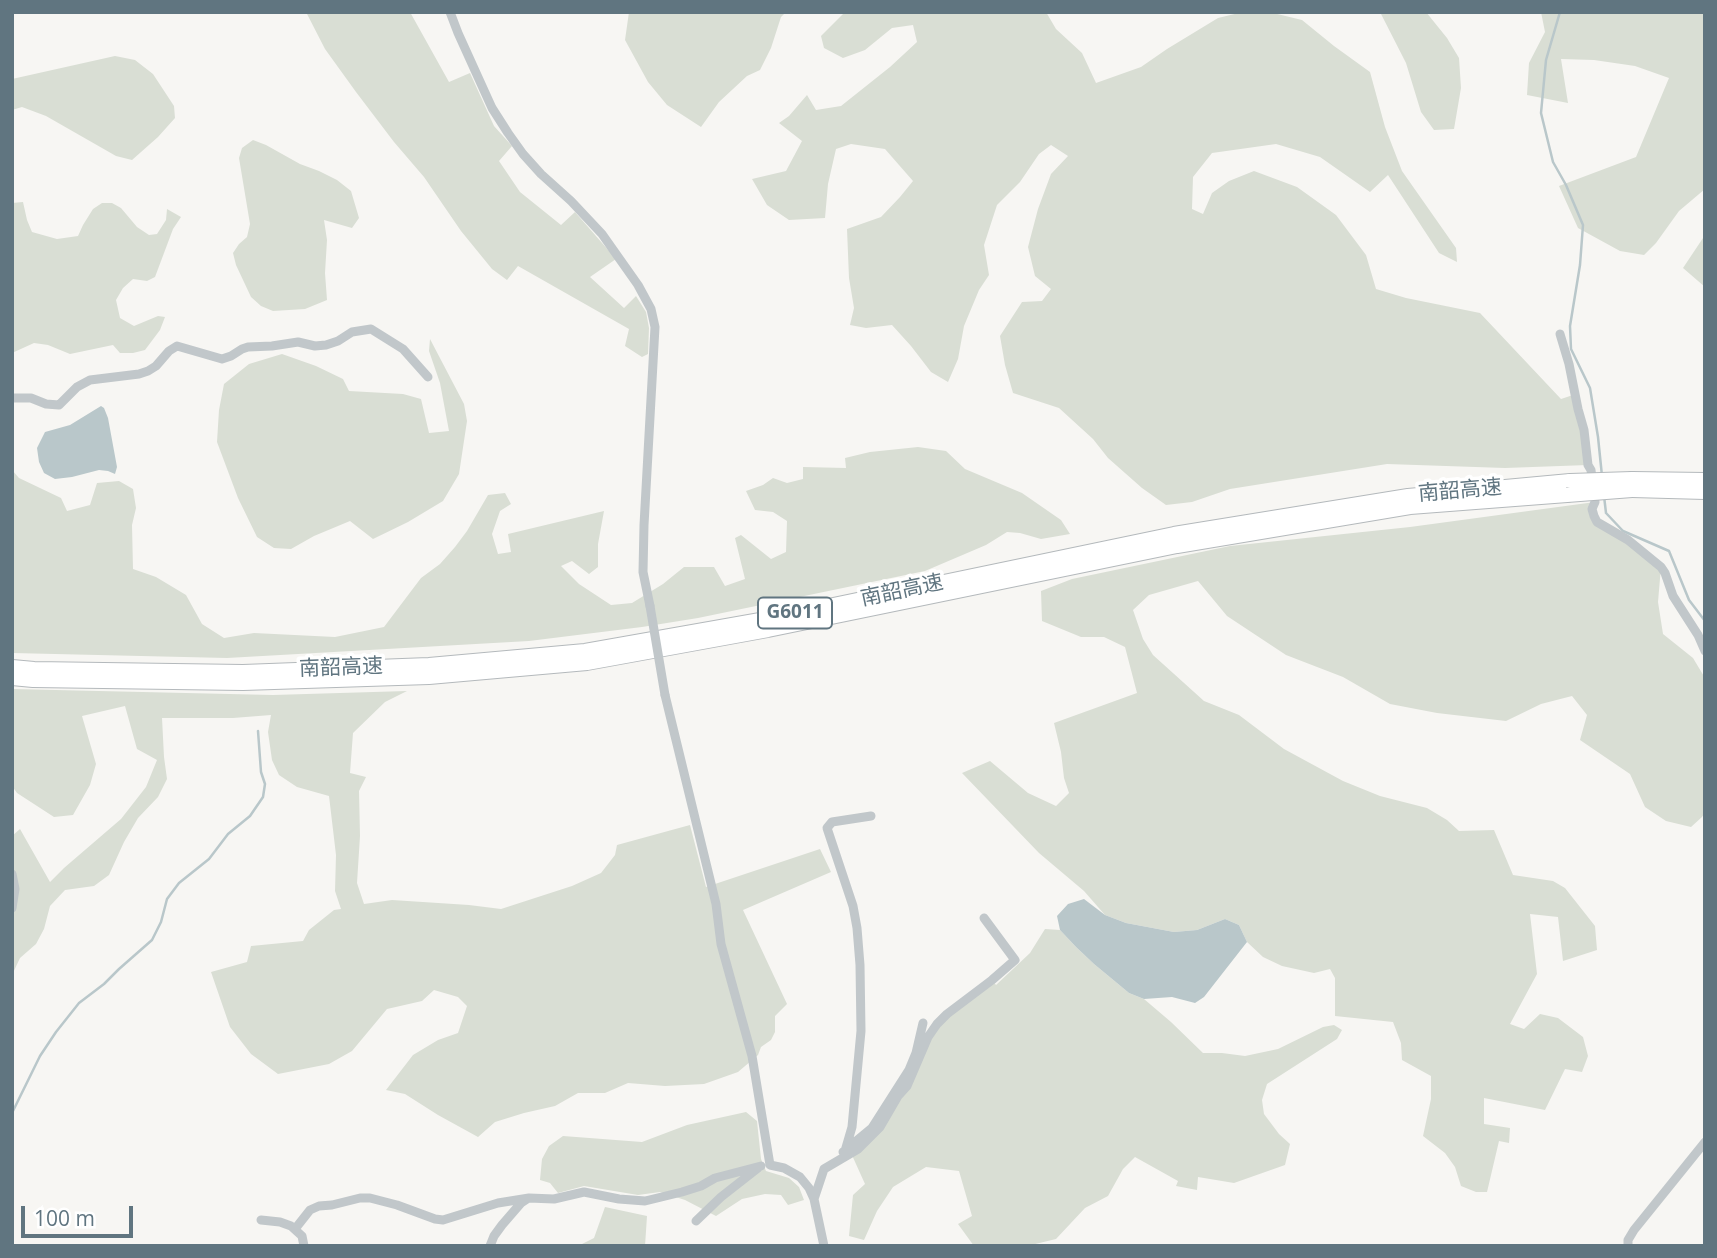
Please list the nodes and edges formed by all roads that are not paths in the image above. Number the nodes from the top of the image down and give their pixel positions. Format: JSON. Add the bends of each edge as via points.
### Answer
{"nodes":[{"id":1,"x":450,"y":12,"type":"edge"},
{"id":2,"x":1560,"y":334,"type":"dead end"},
{"id":3,"x":428,"y":377,"type":"dead end"},
{"id":4,"x":12,"y":398,"type":"edge"},
{"id":5,"x":1705,"y":480,"type":"edge"},
{"id":6,"x":1632,"y":484,"type":"junction"},
{"id":7,"x":1568,"y":488,"type":"junction"},
{"id":8,"x":1705,"y":492,"type":"edge"},
{"id":9,"x":1705,"y":650,"type":"edge"},
{"id":10,"x":12,"y":667,"type":"edge"},
{"id":11,"x":12,"y":678,"type":"edge"},
{"id":12,"x":871,"y":816,"type":"dead end"},
{"id":13,"x":12,"y":874,"type":"edge"},
{"id":14,"x":12,"y":908,"type":"edge"},
{"id":15,"x":984,"y":918,"type":"dead end"},
{"id":16,"x":923,"y":1023,"type":"dead end"},
{"id":17,"x":1705,"y":1142,"type":"edge"},
{"id":18,"x":845,"y":1150,"type":"junction"},
{"id":19,"x":765,"y":1165,"type":"junction"},
{"id":20,"x":824,"y":1169,"type":"junction"},
{"id":21,"x":529,"y":1198,"type":"junction"},
{"id":22,"x":814,"y":1199,"type":"junction"},
{"id":23,"x":261,"y":1220,"type":"dead end"},
{"id":24,"x":696,"y":1221,"type":"dead end"},
{"id":25,"x":295,"y":1229,"type":"junction"},
{"id":26,"x":304,"y":1246,"type":"edge"},
{"id":27,"x":490,"y":1246,"type":"edge"},
{"id":28,"x":824,"y":1246,"type":"edge"},
{"id":29,"x":1628,"y":1246,"type":"edge"}],
"edges":[{"from":1,"to":19,"type":"street","bridge":true,"via":[[492,108],[508,133],[541,174],[602,234],[651,309],[654,363],[643,572],[674,736],[716,904],[721,944],[752,1056]]},
{"from":2,"to":9,"type":"street","via":[[1584,430],[1594,516],[1661,568]]},
{"from":3,"to":4,"type":"street","via":[[403,349],[371,330],[352,332],[326,345],[298,342],[242,349],[226,358],[177,346],[148,371],[90,380],[59,405]]},
{"from":5,"to":6,"type":"highway","name":"南韶高速","number":"G6011"},
{"from":6,"to":7,"type":"highway","name":"南韶高速","number":"G6011","bridge":true},
{"from":6,"to":8,"type":"highway","name":"南韶高速","number":"G6011"},
{"from":7,"to":10,"type":"highway","name":"南韶高速","number":"G6011","via":[[1408,496],[1174,534],[766,619],[585,651],[429,665],[256,671]]},
{"from":7,"to":11,"type":"highway","name":"南韶高速","number":"G6011","via":[[1410,507],[1177,546],[587,663],[429,677],[256,682]]},
{"from":12,"to":18,"type":"street","via":[[832,822],[827,828],[853,906],[860,965],[861,1031],[852,1127]]},
{"from":13,"to":14,"type":"street"},
{"from":15,"to":20,"type":"street","via":[[1015,960],[937,1024],[907,1086],[880,1127],[858,1149]]},
{"from":16,"to":18,"type":"street","via":[[909,1070],[872,1128]]},
{"from":17,"to":29,"type":"street","via":[[1634,1230]]},
{"from":18,"to":20,"type":"street"},
{"from":19,"to":21,"type":"street","via":[[645,1200],[584,1192],[554,1199]]},
{"from":19,"to":22,"type":"street","via":[[800,1177]]},
{"from":19,"to":24,"type":"street"},
{"from":20,"to":22,"type":"street"},
{"from":21,"to":25,"type":"street","via":[[443,1220],[359,1198],[310,1210]]},
{"from":21,"to":27,"type":"street","via":[[508,1218]]},
{"from":22,"to":28,"type":"street"},
{"from":23,"to":25,"type":"street"},
{"from":25,"to":26,"type":"street"}]}
